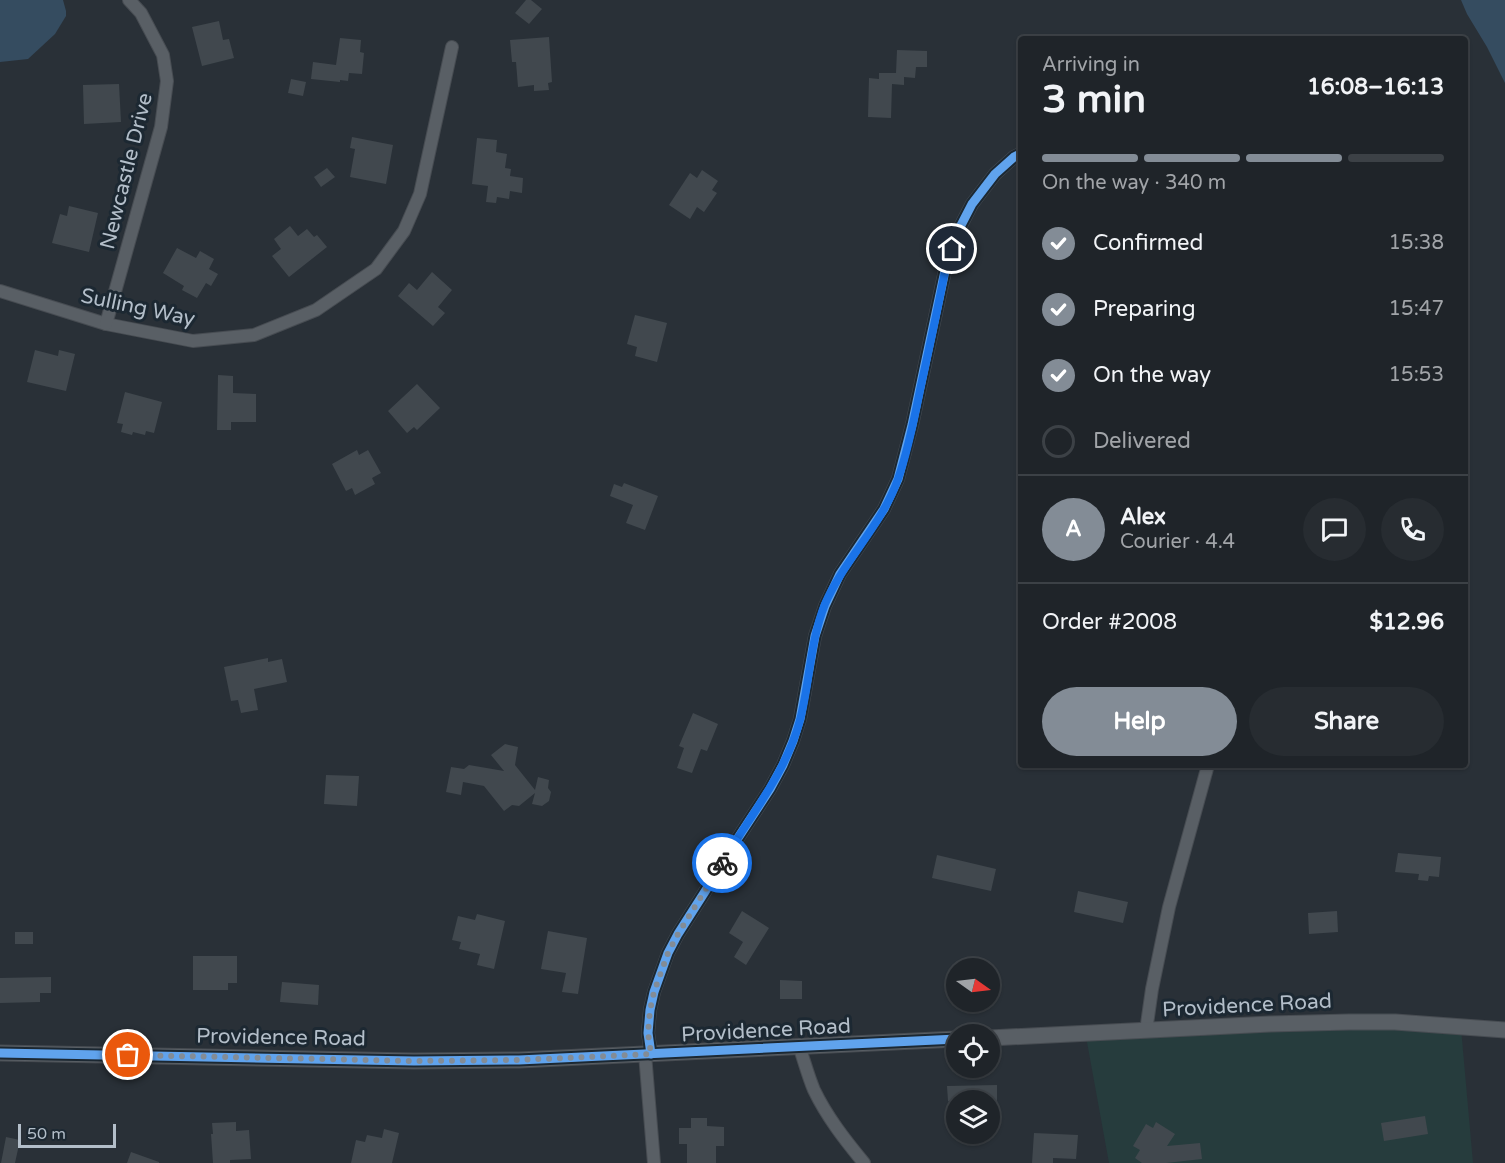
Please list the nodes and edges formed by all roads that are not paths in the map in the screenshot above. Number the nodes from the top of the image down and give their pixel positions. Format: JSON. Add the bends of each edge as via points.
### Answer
{"nodes":[{"id":1,"x":129,"y":0,"type":"edge"},
{"id":2,"x":452,"y":47,"type":"dead end"},
{"id":3,"x":1018,"y":155,"type":"edge"},
{"id":4,"x":0,"y":291,"type":"edge"},
{"id":5,"x":106,"y":324,"type":"junction"},
{"id":6,"x":1208,"y":768,"type":"edge"},
{"id":7,"x":1146,"y":1030,"type":"junction"},
{"id":8,"x":1505,"y":1030,"type":"edge"},
{"id":9,"x":1000,"y":1037,"type":"edge"},
{"id":10,"x":946,"y":1039,"type":"edge"},
{"id":11,"x":799,"y":1046,"type":"junction"},
{"id":12,"x":0,"y":1053,"type":"edge"},
{"id":13,"x":648,"y":1054,"type":"junction"},
{"id":14,"x":654,"y":1163,"type":"edge"},
{"id":15,"x":864,"y":1163,"type":"edge"}],
"edges":[{"from":1,"to":5,"type":"street","name":"Newcastle Drive","via":[[141,13],[163,55],[167,81],[161,127]]},
{"from":2,"to":5,"type":"street","name":"Sulling Way","via":[[420,194],[404,231],[376,269],[316,310],[254,335],[193,341]]},
{"from":3,"to":13,"type":"street","via":[[995,174],[972,204],[957,233],[946,266],[898,479],[825,606],[815,636],[800,719],[783,765],[668,953],[650,1010]]},
{"from":4,"to":5,"type":"street","name":"Sulling Way"},
{"from":6,"to":7,"type":"street","via":[[1169,907]]},
{"from":7,"to":8,"type":"street","name":"Providence Road","via":[[1349,1022]]},
{"from":7,"to":9,"type":"street","name":"Providence Road"},
{"from":10,"to":11,"type":"street","name":"Providence Road"},
{"from":11,"to":13,"type":"street","name":"Providence Road"},
{"from":11,"to":15,"type":"street","via":[[824,1109]]},
{"from":12,"to":13,"type":"street","name":"Providence Road","via":[[414,1061]]},
{"from":13,"to":14,"type":"street"}]}
